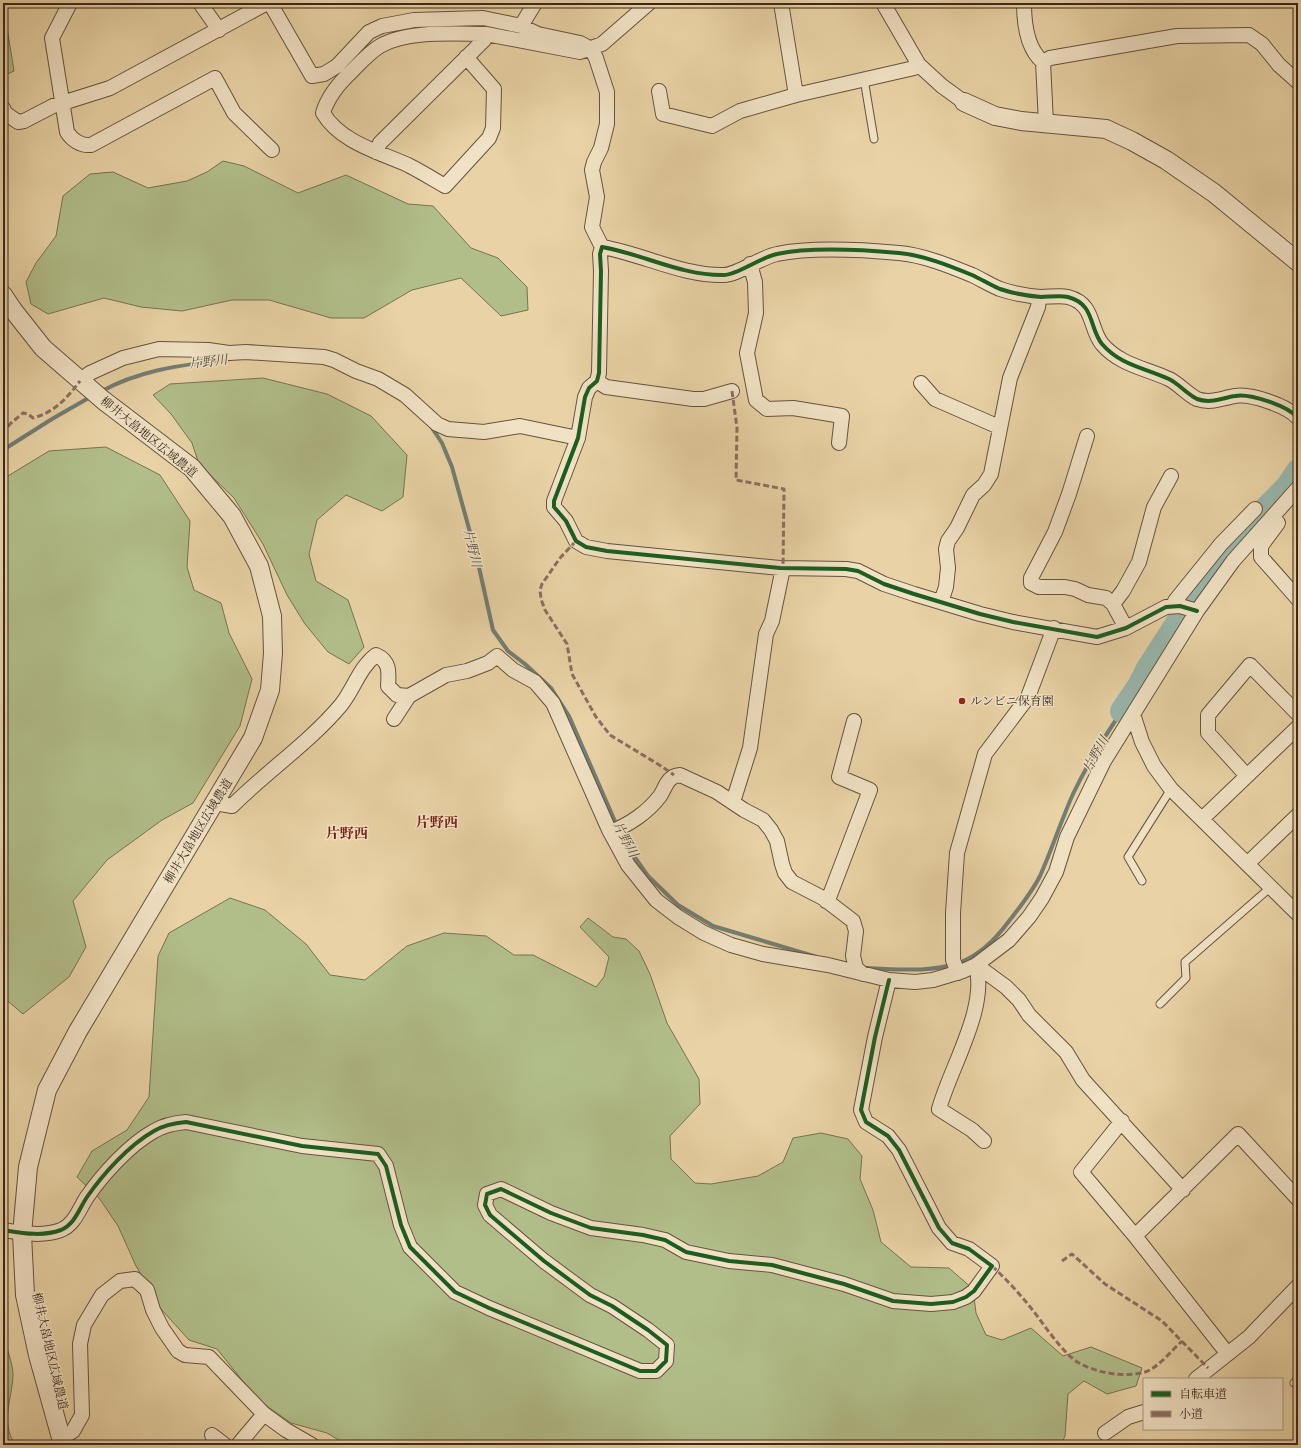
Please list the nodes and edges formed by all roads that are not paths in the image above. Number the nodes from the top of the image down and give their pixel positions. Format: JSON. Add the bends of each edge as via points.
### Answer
{"nodes":[{"id":1,"x":70,"y":3,"type":"edge"},
{"id":2,"x":200,"y":3,"type":"edge"},
{"id":3,"x":269,"y":3,"type":"edge"},
{"id":4,"x":535,"y":3,"type":"edge"},
{"id":5,"x":649,"y":3,"type":"edge"},
{"id":6,"x":781,"y":3,"type":"edge"},
{"id":7,"x":883,"y":3,"type":"edge"},
{"id":8,"x":1024,"y":3,"type":"edge"},
{"id":9,"x":521,"y":26,"type":"junction"},
{"id":10,"x":218,"y":30,"type":"junction"},
{"id":11,"x":486,"y":34,"type":"junction"},
{"id":12,"x":591,"y":49,"type":"junction"},
{"id":13,"x":466,"y":57,"type":"junction"},
{"id":14,"x":1043,"y":62,"type":"junction"},
{"id":15,"x":919,"y":65,"type":"junction"},
{"id":16,"x":864,"y":79,"type":"junction"},
{"id":17,"x":1298,"y":82,"type":"edge"},
{"id":18,"x":659,"y":91,"type":"dead end"},
{"id":19,"x":796,"y":95,"type":"junction"},
{"id":20,"x":64,"y":102,"type":"junction"},
{"id":21,"x":964,"y":102,"type":"joint"},
{"id":22,"x":3,"y":108,"type":"edge"},
{"id":23,"x":1046,"y":123,"type":"junction"},
{"id":24,"x":874,"y":139,"type":"dead end"},
{"id":25,"x":272,"y":150,"type":"dead end"},
{"id":26,"x":376,"y":152,"type":"junction"},
{"id":27,"x":602,"y":247,"type":"junction"},
{"id":28,"x":1298,"y":262,"type":"edge"},
{"id":29,"x":750,"y":264,"type":"junction"},
{"id":30,"x":3,"y":295,"type":"edge"},
{"id":31,"x":1039,"y":297,"type":"junction"},
{"id":32,"x":597,"y":381,"type":"junction"},
{"id":33,"x":921,"y":383,"type":"dead end"},
{"id":34,"x":85,"y":384,"type":"junction"},
{"id":35,"x":732,"y":392,"type":"dead end"},
{"id":36,"x":1298,"y":418,"type":"edge"},
{"id":37,"x":999,"y":427,"type":"junction"},
{"id":38,"x":1087,"y":436,"type":"dead end"},
{"id":39,"x":578,"y":438,"type":"junction"},
{"id":40,"x":839,"y":443,"type":"dead end"},
{"id":41,"x":1171,"y":476,"type":"dead end"},
{"id":42,"x":1298,"y":488,"type":"edge"},
{"id":43,"x":1284,"y":505,"type":"junction"},
{"id":44,"x":1255,"y":509,"type":"dead end"},
{"id":45,"x":783,"y":568,"type":"junction"},
{"id":46,"x":1298,"y":600,"type":"edge"},
{"id":47,"x":941,"y":602,"type":"junction"},
{"id":48,"x":1113,"y":604,"type":"junction"},
{"id":49,"x":1186,"y":608,"type":"junction"},
{"id":50,"x":1054,"y":628,"type":"junction"},
{"id":51,"x":1126,"y":628,"type":"junction"},
{"id":52,"x":409,"y":696,"type":"junction"},
{"id":53,"x":1133,"y":714,"type":"junction"},
{"id":54,"x":1298,"y":714,"type":"edge"},
{"id":55,"x":394,"y":719,"type":"dead end"},
{"id":56,"x":854,"y":721,"type":"dead end"},
{"id":57,"x":1298,"y":727,"type":"edge"},
{"id":58,"x":1247,"y":776,"type":"junction"},
{"id":59,"x":1171,"y":789,"type":"junction"},
{"id":60,"x":733,"y":802,"type":"junction"},
{"id":61,"x":215,"y":803,"type":"junction"},
{"id":62,"x":1298,"y":815,"type":"edge"},
{"id":63,"x":1202,"y":819,"type":"junction"},
{"id":64,"x":615,"y":830,"type":"junction"},
{"id":65,"x":1247,"y":864,"type":"junction"},
{"id":66,"x":1142,"y":881,"type":"dead end"},
{"id":67,"x":1271,"y":887,"type":"junction"},
{"id":68,"x":826,"y":901,"type":"junction"},
{"id":69,"x":1298,"y":914,"type":"edge"},
{"id":70,"x":976,"y":965,"type":"junction"},
{"id":71,"x":956,"y":967,"type":"junction"},
{"id":72,"x":863,"y":974,"type":"junction"},
{"id":73,"x":889,"y":980,"type":"junction"},
{"id":74,"x":1160,"y":1004,"type":"dead end"},
{"id":75,"x":1122,"y":1121,"type":"junction"},
{"id":76,"x":984,"y":1141,"type":"dead end"},
{"id":77,"x":1183,"y":1190,"type":"junction"},
{"id":78,"x":1298,"y":1198,"type":"edge"},
{"id":79,"x":3,"y":1230,"type":"edge"},
{"id":80,"x":22,"y":1234,"type":"junction"},
{"id":81,"x":1135,"y":1236,"type":"junction"},
{"id":82,"x":1298,"y":1286,"type":"edge"},
{"id":83,"x":1227,"y":1353,"type":"junction"},
{"id":84,"x":1197,"y":1378,"type":"edge"},
{"id":85,"x":1143,"y":1412,"type":"edge"},
{"id":86,"x":264,"y":1414,"type":"junction"},
{"id":87,"x":1105,"y":1433,"type":"dead end"},
{"id":88,"x":212,"y":1434,"type":"dead end"},
{"id":89,"x":62,"y":1442,"type":"edge"},
{"id":90,"x":225,"y":1445,"type":"edge"},
{"id":91,"x":238,"y":1445,"type":"edge"},
{"id":92,"x":312,"y":1445,"type":"edge"}],
"edges":[{"from":1,"to":20,"type":"street","via":[[52,38]]},
{"from":2,"to":10,"type":"street"},
{"from":3,"to":9,"type":"street","via":[[312,76],[324,74],[336,66],[369,32],[382,26],[414,20],[482,18]]},
{"from":3,"to":10,"type":"street"},
{"from":4,"to":9,"type":"street"},
{"from":5,"to":12,"type":"street","via":[[602,44]]},
{"from":6,"to":19,"type":"street"},
{"from":7,"to":15,"type":"street"},
{"from":8,"to":14,"type":"street","via":[[1024,22],[1034,55]]},
{"from":9,"to":12,"type":"street","via":[[538,34],[580,43]]},
{"from":10,"to":20,"type":"street","via":[[110,88]]},
{"from":11,"to":12,"type":"street","via":[[580,52]]},
{"from":11,"to":13,"type":"street","via":[[484,40]]},
{"from":11,"to":26,"type":"street","via":[[427,34],[395,40],[380,46],[344,78],[327,99],[323,113],[335,129]]},
{"from":12,"to":27,"type":"street","via":[[606,92],[607,124],[592,170],[597,197],[592,227]]},
{"from":13,"to":26,"type":"street","via":[[380,143]]},
{"from":13,"to":26,"type":"street","via":[[494,89],[494,128],[489,138],[445,186]]},
{"from":14,"to":17,"type":"street","via":[[1050,58],[1177,36],[1249,35],[1262,44],[1279,65]]},
{"from":14,"to":23,"type":"street"},
{"from":15,"to":16,"type":"street"},
{"from":15,"to":21,"type":"street"},
{"from":16,"to":19,"type":"street"},
{"from":16,"to":24,"type":"lane"},
{"from":18,"to":19,"type":"street","via":[[663,114],[712,126],[740,111]]},
{"from":20,"to":22,"type":"street","via":[[18,122],[5,113]]},
{"from":20,"to":25,"type":"street","via":[[71,138],[85,146],[91,146],[215,78],[234,113]]},
{"from":21,"to":23,"type":"street","via":[[995,116]]},
{"from":23,"to":28,"type":"street","via":[[1106,129],[1153,152],[1214,193]]},
{"from":27,"to":29,"type":"street","via":[[667,266],[711,275],[728,276]]},
{"from":27,"to":32,"type":"street"},
{"from":29,"to":31,"type":"street","via":[[775,254],[791,252],[828,250],[901,253],[961,271],[999,289]]},
{"from":29,"to":40,"type":"street","via":[[756,282],[756,313],[747,353],[756,400],[767,410],[793,408],[842,416]]},
{"from":30,"to":34,"type":"street","name":"柳井大畠地区広域農道","via":[[43,348]]},
{"from":31,"to":36,"type":"street","via":[[1068,297],[1083,306],[1091,316],[1101,343],[1111,353],[1130,366],[1172,381],[1197,398],[1208,401],[1236,395],[1251,396],[1284,408]]},
{"from":31,"to":37,"type":"street","via":[[1038,307],[1010,378]]},
{"from":32,"to":35,"type":"street","via":[[606,387],[693,399]]},
{"from":32,"to":39,"type":"street","via":[[589,388],[585,397]]},
{"from":33,"to":37,"type":"street","via":[[935,399]]},
{"from":34,"to":39,"type":"street","via":[[90,373],[123,358],[159,349],[324,357],[384,382],[405,395],[437,424],[448,428],[484,432],[520,426]]},
{"from":34,"to":61,"type":"street","name":"柳井大畠地区広域農道","via":[[192,468],[232,516],[259,566],[272,616],[270,690],[253,738]]},
{"from":37,"to":47,"type":"street","via":[[991,474],[973,496],[948,541],[946,587]]},
{"from":38,"to":48,"type":"street","via":[[1055,532],[1031,578],[1031,583],[1039,587],[1075,588],[1088,595],[1106,598]]},
{"from":39,"to":45,"type":"street","via":[[554,501],[554,507],[566,521],[576,541],[586,547],[607,551]]},
{"from":41,"to":48,"type":"street","via":[[1154,507],[1139,562]]},
{"from":42,"to":43,"type":"street"},
{"from":43,"to":46,"type":"street","via":[[1285,514],[1261,546],[1261,557]]},
{"from":43,"to":49,"type":"street","via":[[1233,562]]},
{"from":44,"to":49,"type":"street","via":[[1221,544],[1175,601]]},
{"from":45,"to":47,"type":"street","via":[[852,570]]},
{"from":45,"to":60,"type":"street","via":[[772,620],[766,634],[750,748]]},
{"from":47,"to":50,"type":"street","via":[[1013,622]]},
{"from":48,"to":51,"type":"street"},
{"from":49,"to":51,"type":"street","via":[[1166,607]]},
{"from":49,"to":53,"type":"street"},
{"from":50,"to":51,"type":"street","via":[[1097,637]]},
{"from":50,"to":71,"type":"street","via":[[1028,697],[985,754],[958,853],[953,913]]},
{"from":52,"to":55,"type":"street"},
{"from":52,"to":61,"type":"street","via":[[397,695],[388,686],[390,670],[383,658],[376,655],[367,662],[341,705],[280,764],[232,806]]},
{"from":52,"to":64,"type":"street","via":[[446,675],[467,671],[488,663],[497,656],[513,670],[535,682],[553,703]]},
{"from":53,"to":59,"type":"street","via":[[1154,766]]},
{"from":53,"to":70,"type":"street","via":[[1104,761],[1067,837],[1056,872],[1042,898],[1009,940]]},
{"from":54,"to":58,"type":"street","via":[[1250,665],[1208,715],[1208,733]]},
{"from":56,"to":68,"type":"street","via":[[839,777],[870,790]]},
{"from":57,"to":58,"type":"street"},
{"from":58,"to":63,"type":"street"},
{"from":59,"to":63,"type":"street"},
{"from":59,"to":66,"type":"lane","via":[[1128,857]]},
{"from":60,"to":64,"type":"street","via":[[680,775],[674,775],[649,809]]},
{"from":60,"to":68,"type":"street","via":[[763,820],[771,830],[777,841],[785,873],[792,882]]},
{"from":61,"to":80,"type":"street","name":"柳井大畠地区広域農道","via":[[78,1031],[48,1090],[28,1168]]},
{"from":62,"to":65,"type":"street"},
{"from":63,"to":65,"type":"street"},
{"from":64,"to":72,"type":"street","via":[[628,865],[656,900],[704,933],[730,945],[763,954]]},
{"from":65,"to":67,"type":"street"},
{"from":67,"to":69,"type":"street"},
{"from":67,"to":74,"type":"lane","via":[[1185,962],[1186,978]]},
{"from":68,"to":72,"type":"street","via":[[853,921],[856,931],[853,956],[856,968]]},
{"from":70,"to":71,"type":"street"},
{"from":70,"to":75,"type":"street","via":[[1019,1000],[1066,1052],[1083,1080]]},
{"from":70,"to":76,"type":"street","via":[[979,977],[972,1021],[945,1086],[939,1109],[972,1130]]},
{"from":71,"to":73,"type":"street","via":[[933,980]]},
{"from":72,"to":73,"type":"street"},
{"from":73,"to":80,"type":"street","via":[[861,1110],[866,1122],[888,1136],[899,1150],[939,1228],[952,1243],[969,1249],[992,1266],[974,1291],[953,1302],[931,1304],[893,1301],[844,1284],[772,1265],[729,1261],[686,1252],[665,1240],[591,1228],[551,1213],[502,1189],[487,1194],[485,1205],[490,1215],[544,1261],[590,1295],[624,1314],[667,1345],[666,1361],[656,1371],[640,1371],[456,1292],[410,1247],[401,1226],[386,1166],[378,1154],[302,1146],[186,1122],[167,1125],[154,1131],[134,1146],[106,1172],[75,1219],[61,1230]]},
{"from":75,"to":77,"type":"street"},
{"from":75,"to":81,"type":"street","via":[[1081,1172]]},
{"from":77,"to":78,"type":"street","via":[[1238,1134]]},
{"from":77,"to":81,"type":"street"},
{"from":79,"to":80,"type":"street"},
{"from":80,"to":89,"type":"street","name":"柳井大畠地区広域農道","via":[[25,1295],[38,1355]]},
{"from":81,"to":83,"type":"street"},
{"from":82,"to":83,"type":"street","via":[[1249,1337]]},
{"from":83,"to":84,"type":"street"},
{"from":85,"to":87,"type":"street","via":[[1128,1416]]},
{"from":86,"to":89,"type":"street","via":[[209,1357],[185,1355],[178,1351],[156,1316],[147,1290],[134,1279],[120,1281],[102,1295],[84,1325],[80,1344],[82,1415]]},
{"from":86,"to":91,"type":"street"},
{"from":86,"to":92,"type":"street"},
{"from":88,"to":90,"type":"street"}]}
